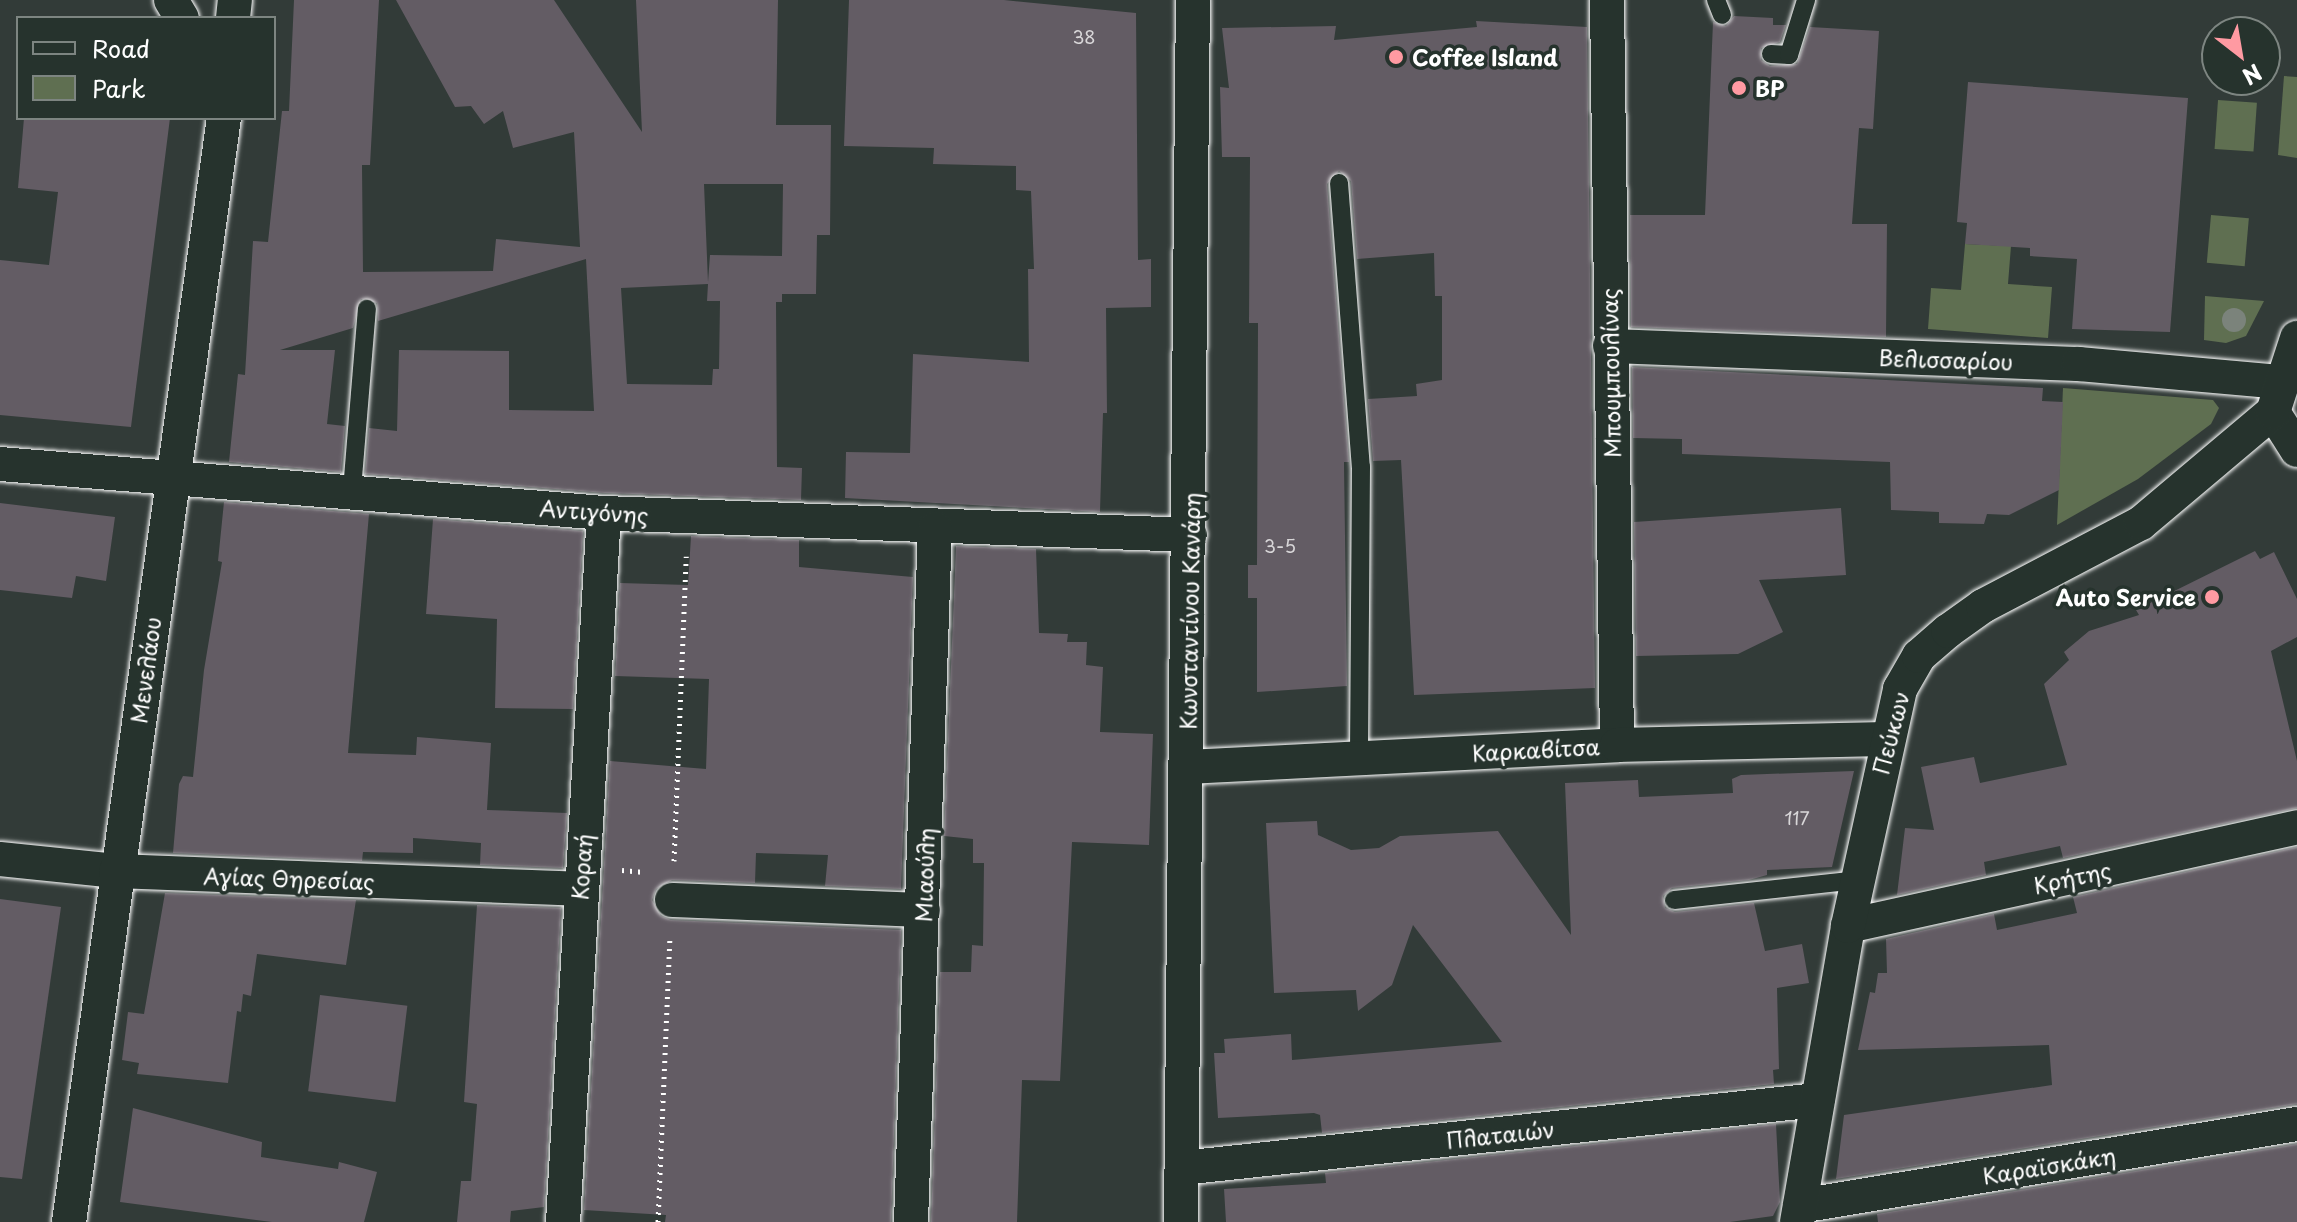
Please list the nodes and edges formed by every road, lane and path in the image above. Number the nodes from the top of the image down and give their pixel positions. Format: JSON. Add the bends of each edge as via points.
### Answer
{"nodes":[{"id":1,"x":1193,"y":0,"type":"edge"},
{"id":2,"x":1607,"y":0,"type":"edge"},
{"id":3,"x":1806,"y":0,"type":"edge"},
{"id":4,"x":1771,"y":54,"type":"dead end"},
{"id":5,"x":224,"y":120,"type":"edge"},
{"id":6,"x":1339,"y":183,"type":"dead end"},
{"id":7,"x":367,"y":309,"type":"dead end"},
{"id":8,"x":2297,"y":338,"type":"edge"},
{"id":9,"x":1610,"y":346,"type":"junction"},
{"id":10,"x":2284,"y":403,"type":"edge"},
{"id":11,"x":2297,"y":450,"type":"edge"},
{"id":12,"x":0,"y":464,"type":"edge"},
{"id":13,"x":173,"y":477,"type":"junction"},
{"id":14,"x":352,"y":490,"type":"junction"},
{"id":15,"x":604,"y":513,"type":"junction"},
{"id":16,"x":935,"y":528,"type":"junction"},
{"id":17,"x":1190,"y":535,"type":"junction"},
{"id":18,"x":1885,"y":739,"type":"junction"},
{"id":19,"x":1617,"y":745,"type":"junction"},
{"id":20,"x":1359,"y":758,"type":"junction"},
{"id":21,"x":1187,"y":767,"type":"junction"},
{"id":22,"x":2297,"y":827,"type":"edge"},
{"id":23,"x":0,"y":859,"type":"edge"},
{"id":24,"x":116,"y":871,"type":"junction"},
{"id":25,"x":580,"y":879,"type":"junction"},
{"id":26,"x":1857,"y":880,"type":"junction"},
{"id":27,"x":665,"y":886,"type":"joint"},
{"id":28,"x":1674,"y":900,"type":"dead end"},
{"id":29,"x":923,"y":910,"type":"junction"},
{"id":30,"x":1848,"y":926,"type":"junction"},
{"id":31,"x":1817,"y":1100,"type":"junction"},
{"id":32,"x":2297,"y":1124,"type":"edge"},
{"id":33,"x":1182,"y":1168,"type":"junction"},
{"id":34,"x":1799,"y":1214,"type":"edge"},
{"id":35,"x":69,"y":1222,"type":"edge"},
{"id":36,"x":563,"y":1222,"type":"edge"},
{"id":37,"x":911,"y":1222,"type":"edge"},
{"id":38,"x":1181,"y":1222,"type":"edge"}],
"edges":[{"from":1,"to":17,"type":"street","name":"Κωνσταντίνου Κανάρη"},
{"from":2,"to":9,"type":"street","name":"Μπουμπουλίνας"},
{"from":3,"to":4,"type":"lane","via":[[1789,55]]},
{"from":5,"to":13,"type":"street","name":"Μενελάου"},
{"from":6,"to":20,"type":"lane","via":[[1361,467]]},
{"from":7,"to":14,"type":"lane"},
{"from":8,"to":10,"type":"street"},
{"from":9,"to":10,"type":"street","name":"Βελισσαρίου","via":[[2079,364]]},
{"from":9,"to":19,"type":"street","name":"Μπουμπουλίνας"},
{"from":10,"to":11,"type":"street"},
{"from":10,"to":18,"type":"street","name":"Πεύκων","via":[[2141,523],[1983,606],[1948,631],[1919,656],[1900,689]]},
{"from":12,"to":13,"type":"street","name":"Αντιγόνης"},
{"from":13,"to":14,"type":"street","name":"Αντιγόνης"},
{"from":13,"to":24,"type":"street","name":"Μενελάου"},
{"from":14,"to":15,"type":"street","name":"Αντιγόνης"},
{"from":15,"to":16,"type":"street","name":"Αντιγόνης"},
{"from":15,"to":25,"type":"street","name":"Κοραή"},
{"from":16,"to":17,"type":"street","name":"Αντιγόνης"},
{"from":16,"to":29,"type":"street","name":"Μιαούλη"},
{"from":17,"to":21,"type":"street","name":"Κωνσταντίνου Κανάρη"},
{"from":18,"to":19,"type":"street","name":"Καρκαβίτσα"},
{"from":18,"to":26,"type":"street","name":"Πεύκων"},
{"from":19,"to":20,"type":"street","name":"Καρκαβίτσα"},
{"from":20,"to":21,"type":"street","name":"Καρκαβίτσα"},
{"from":21,"to":33,"type":"street","name":"Κωνσταντίνου Κανάρη"},
{"from":22,"to":30,"type":"street","name":"Κρήτης"},
{"from":23,"to":24,"type":"street","name":"Αγίας Θηρεσίας"},
{"from":24,"to":25,"type":"street","name":"Αγίας Θηρεσίας"},
{"from":24,"to":35,"type":"street","name":"Μενελάου"},
{"from":25,"to":27,"type":"path"},
{"from":25,"to":36,"type":"street","name":"Κοραή"},
{"from":26,"to":28,"type":"lane"},
{"from":26,"to":30,"type":"street","name":"Πεύκων"},
{"from":27,"to":29,"type":"street"},
{"from":29,"to":37,"type":"street","name":"Μιαούλη"},
{"from":30,"to":31,"type":"street","name":"Πεύκων"},
{"from":31,"to":33,"type":"street","name":"Πλαταιών"},
{"from":31,"to":34,"type":"street","name":"Πεύκων"},
{"from":32,"to":34,"type":"street","name":"Καραϊσκάκη"},
{"from":33,"to":38,"type":"street","name":"Κωνσταντίνου Κανάρη"}]}
